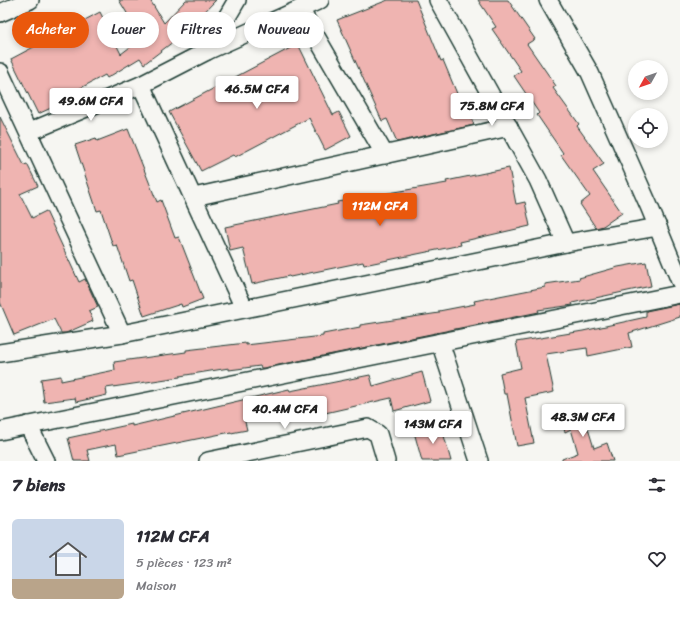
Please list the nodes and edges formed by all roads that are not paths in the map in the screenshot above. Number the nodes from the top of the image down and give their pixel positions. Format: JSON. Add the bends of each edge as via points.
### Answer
{"nodes":[{"id":1,"x":30,"y":0,"type":"edge"},
{"id":2,"x":238,"y":0,"type":"edge"},
{"id":3,"x":320,"y":0,"type":"edge"},
{"id":4,"x":438,"y":0,"type":"edge"},
{"id":5,"x":548,"y":0,"type":"edge"},
{"id":6,"x":300,"y":9,"type":"junction"},
{"id":7,"x":0,"y":13,"type":"edge"},
{"id":8,"x":207,"y":50,"type":"junction"},
{"id":9,"x":0,"y":72,"type":"edge"},
{"id":10,"x":142,"y":85,"type":"junction"},
{"id":11,"x":509,"y":127,"type":"junction"},
{"id":12,"x":29,"y":132,"type":"junction"},
{"id":13,"x":385,"y":155,"type":"junction"},
{"id":14,"x":194,"y":197,"type":"junction"},
{"id":15,"x":658,"y":227,"type":"junction"},
{"id":16,"x":566,"y":243,"type":"junction"},
{"id":17,"x":680,"y":281,"type":"edge"},
{"id":18,"x":680,"y":294,"type":"edge"},
{"id":19,"x":244,"y":308,"type":"junction"},
{"id":20,"x":122,"y":334,"type":"junction"},
{"id":21,"x":440,"y":342,"type":"junction"},
{"id":22,"x":0,"y":353,"type":"edge"},
{"id":23,"x":28,"y":425,"type":"junction"},
{"id":24,"x":0,"y":431,"type":"edge"},
{"id":25,"x":46,"y":461,"type":"edge"},
{"id":26,"x":208,"y":461,"type":"edge"},
{"id":27,"x":386,"y":461,"type":"edge"},
{"id":28,"x":479,"y":461,"type":"edge"}],
"edges":[{"from":1,"to":7,"type":"street"},
{"from":2,"to":8,"type":"street"},
{"from":3,"to":6,"type":"street"},
{"from":4,"to":11,"type":"street"},
{"from":5,"to":15,"type":"street","via":[[590,73]]},
{"from":6,"to":8,"type":"street"},
{"from":6,"to":13,"type":"street"},
{"from":8,"to":10,"type":"street"},
{"from":9,"to":12,"type":"street"},
{"from":10,"to":12,"type":"street"},
{"from":10,"to":14,"type":"street"},
{"from":11,"to":13,"type":"street"},
{"from":11,"to":16,"type":"street","via":[[538,180]]},
{"from":12,"to":20,"type":"street"},
{"from":13,"to":14,"type":"street"},
{"from":14,"to":19,"type":"street"},
{"from":15,"to":16,"type":"street"},
{"from":15,"to":17,"type":"street"},
{"from":16,"to":19,"type":"street"},
{"from":18,"to":21,"type":"street"},
{"from":19,"to":20,"type":"street"},
{"from":20,"to":22,"type":"street"},
{"from":21,"to":23,"type":"street"},
{"from":21,"to":28,"type":"street"},
{"from":23,"to":24,"type":"street"},
{"from":23,"to":25,"type":"street"},
{"from":26,"to":27,"type":"street","via":[[368,428],[378,434]]}]}
